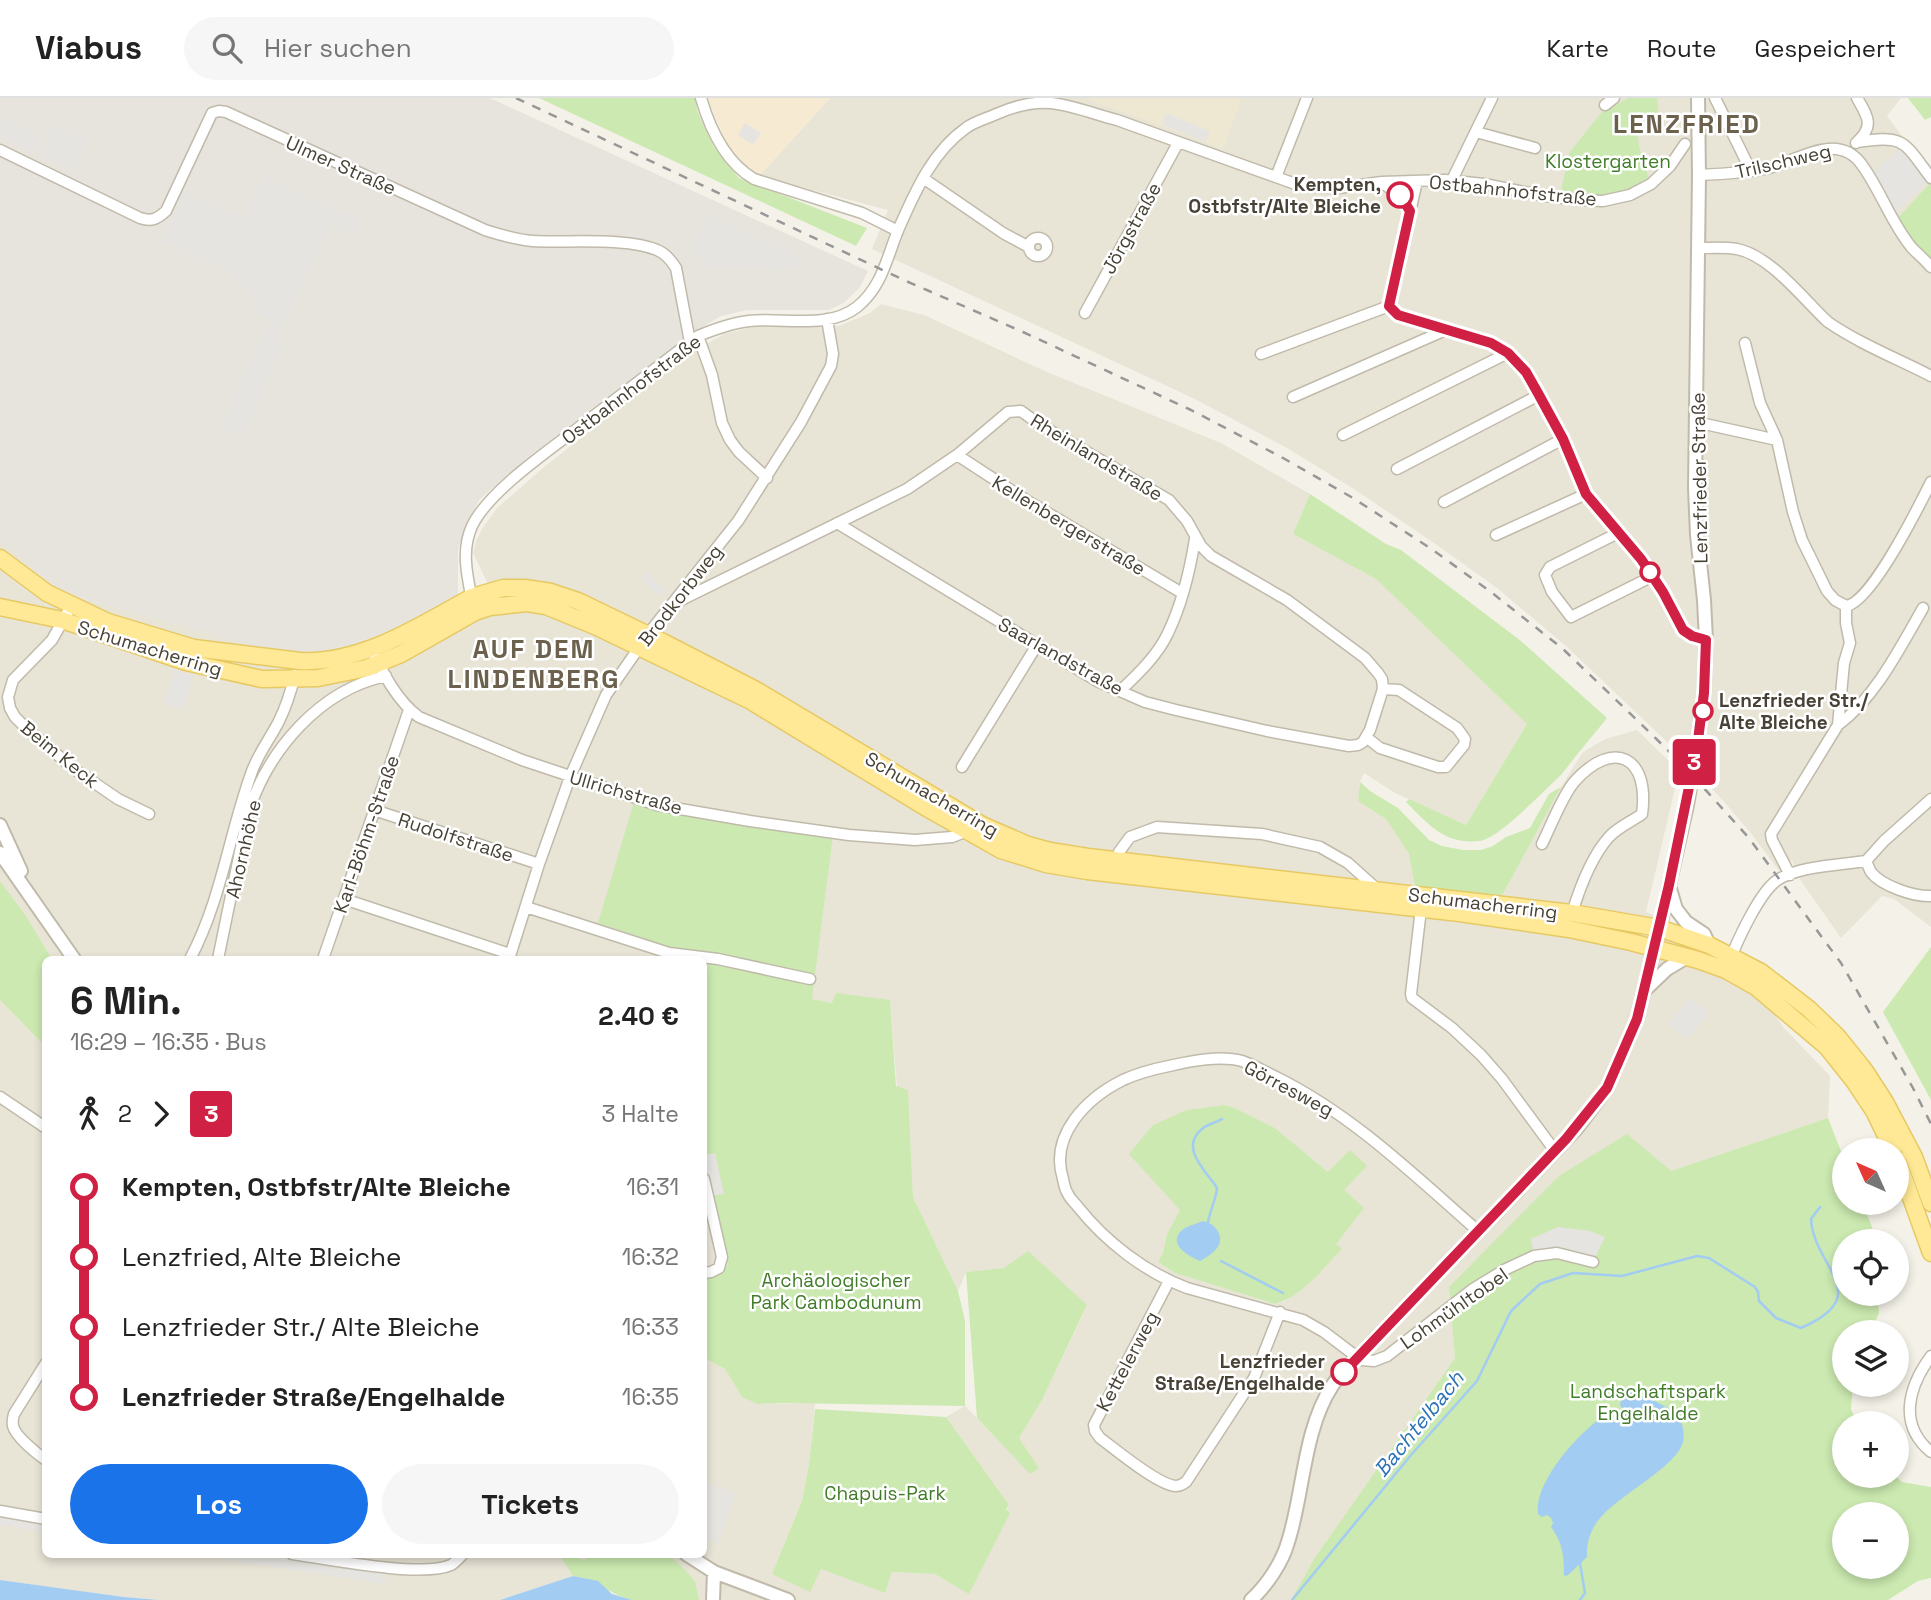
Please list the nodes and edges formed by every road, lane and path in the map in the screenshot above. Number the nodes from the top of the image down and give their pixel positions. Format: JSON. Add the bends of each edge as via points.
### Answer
{"nodes":[{"id":1,"x":701,"y":98,"type":"edge"},
{"id":2,"x":1307,"y":98,"type":"edge"},
{"id":3,"x":1492,"y":98,"type":"edge"},
{"id":4,"x":1614,"y":98,"type":"edge"},
{"id":5,"x":1698,"y":98,"type":"edge"},
{"id":6,"x":1715,"y":98,"type":"edge"},
{"id":7,"x":1857,"y":98,"type":"edge"},
{"id":8,"x":1605,"y":105,"type":"dead end"},
{"id":9,"x":1476,"y":132,"type":"junction"},
{"id":10,"x":1857,"y":142,"type":"junction"},
{"id":11,"x":1178,"y":143,"type":"junction"},
{"id":12,"x":1685,"y":144,"type":"dead end"},
{"id":13,"x":1535,"y":148,"type":"dead end"},
{"id":14,"x":1839,"y":148,"type":"junction"},
{"id":15,"x":0,"y":150,"type":"edge"},
{"id":16,"x":1751,"y":171,"type":"junction"},
{"id":17,"x":1699,"y":175,"type":"junction"},
{"id":18,"x":1276,"y":177,"type":"junction"},
{"id":19,"x":923,"y":178,"type":"junction"},
{"id":20,"x":1931,"y":178,"type":"edge"},
{"id":21,"x":1452,"y":180,"type":"junction"},
{"id":22,"x":1418,"y":181,"type":"junction"},
{"id":23,"x":1382,"y":183,"type":"junction"},
{"id":24,"x":1410,"y":211,"type":"junction"},
{"id":25,"x":898,"y":231,"type":"junction"},
{"id":26,"x":1029,"y":247,"type":"dead end"},
{"id":27,"x":1698,"y":248,"type":"junction"},
{"id":28,"x":1931,"y":267,"type":"edge"},
{"id":29,"x":1389,"y":306,"type":"junction"},
{"id":30,"x":1085,"y":313,"type":"dead end"},
{"id":31,"x":827,"y":319,"type":"junction"},
{"id":32,"x":1448,"y":329,"type":"junction"},
{"id":33,"x":694,"y":339,"type":"junction"},
{"id":34,"x":1745,"y":343,"type":"dead end"},
{"id":35,"x":1508,"y":353,"type":"junction"},
{"id":36,"x":1261,"y":354,"type":"dead end"},
{"id":37,"x":1931,"y":376,"type":"edge"},
{"id":38,"x":1539,"y":395,"type":"junction"},
{"id":39,"x":1293,"y":397,"type":"dead end"},
{"id":40,"x":1696,"y":422,"type":"junction"},
{"id":41,"x":1343,"y":435,"type":"dead end"},
{"id":42,"x":1563,"y":439,"type":"junction"},
{"id":43,"x":1777,"y":440,"type":"junction"},
{"id":44,"x":957,"y":455,"type":"junction"},
{"id":45,"x":1397,"y":469,"type":"dead end"},
{"id":46,"x":767,"y":478,"type":"junction"},
{"id":47,"x":1931,"y":482,"type":"edge"},
{"id":48,"x":1586,"y":494,"type":"junction"},
{"id":49,"x":1444,"y":502,"type":"dead end"},
{"id":50,"x":837,"y":523,"type":"junction"},
{"id":51,"x":1618,"y":533,"type":"junction"},
{"id":52,"x":1496,"y":535,"type":"dead end"},
{"id":53,"x":1195,"y":539,"type":"junction"},
{"id":54,"x":0,"y":558,"type":"edge"},
{"id":55,"x":1653,"y":576,"type":"junction"},
{"id":56,"x":1182,"y":593,"type":"junction"},
{"id":57,"x":473,"y":604,"type":"junction"},
{"id":58,"x":671,"y":605,"type":"junction"},
{"id":59,"x":71,"y":606,"type":"junction"},
{"id":60,"x":1846,"y":606,"type":"junction"},
{"id":61,"x":0,"y":607,"type":"edge"},
{"id":62,"x":1923,"y":608,"type":"dead end"},
{"id":63,"x":62,"y":620,"type":"junction"},
{"id":64,"x":1706,"y":640,"type":"junction"},
{"id":65,"x":644,"y":641,"type":"junction"},
{"id":66,"x":1037,"y":645,"type":"junction"},
{"id":67,"x":371,"y":648,"type":"junction"},
{"id":68,"x":300,"y":661,"type":"junction"},
{"id":69,"x":382,"y":670,"type":"junction"},
{"id":70,"x":295,"y":678,"type":"junction"},
{"id":71,"x":1382,"y":684,"type":"junction"},
{"id":72,"x":1120,"y":691,"type":"junction"},
{"id":73,"x":408,"y":710,"type":"junction"},
{"id":74,"x":1838,"y":725,"type":"junction"},
{"id":75,"x":1366,"y":737,"type":"junction"},
{"id":76,"x":962,"y":766,"type":"dead end"},
{"id":77,"x":569,"y":777,"type":"junction"},
{"id":78,"x":1931,"y":799,"type":"edge"},
{"id":79,"x":374,"y":810,"type":"junction"},
{"id":80,"x":946,"y":812,"type":"junction"},
{"id":81,"x":149,"y":814,"type":"dead end"},
{"id":82,"x":0,"y":825,"type":"edge"},
{"id":83,"x":967,"y":831,"type":"junction"},
{"id":84,"x":1542,"y":844,"type":"dead end"},
{"id":85,"x":0,"y":853,"type":"edge"},
{"id":86,"x":1117,"y":859,"type":"junction"},
{"id":87,"x":1866,"y":861,"type":"junction"},
{"id":88,"x":539,"y":864,"type":"junction"},
{"id":89,"x":1790,"y":875,"type":"junction"},
{"id":90,"x":1669,"y":885,"type":"junction"},
{"id":91,"x":1378,"y":890,"type":"junction"},
{"id":92,"x":1931,"y":896,"type":"edge"},
{"id":93,"x":344,"y":899,"type":"junction"},
{"id":94,"x":34,"y":900,"type":"junction"},
{"id":95,"x":526,"y":907,"type":"junction"},
{"id":96,"x":1421,"y":909,"type":"junction"},
{"id":97,"x":1572,"y":913,"type":"junction"},
{"id":98,"x":1659,"y":928,"type":"junction"},
{"id":99,"x":1709,"y":945,"type":"junction"},
{"id":100,"x":1655,"y":948,"type":"junction"},
{"id":101,"x":72,"y":956,"type":"edge"},
{"id":102,"x":192,"y":956,"type":"edge"},
{"id":103,"x":219,"y":956,"type":"edge"},
{"id":104,"x":324,"y":956,"type":"edge"},
{"id":105,"x":507,"y":956,"type":"edge"},
{"id":106,"x":510,"y":956,"type":"edge"},
{"id":107,"x":669,"y":956,"type":"edge"},
{"id":108,"x":1686,"y":957,"type":"junction"},
{"id":109,"x":707,"y":959,"type":"edge"},
{"id":110,"x":1729,"y":963,"type":"junction"},
{"id":111,"x":810,"y":979,"type":"dead end"},
{"id":112,"x":1644,"y":992,"type":"junction"},
{"id":113,"x":0,"y":1097,"type":"edge"},
{"id":114,"x":42,"y":1125,"type":"edge"},
{"id":115,"x":1887,"y":1138,"type":"edge"},
{"id":116,"x":1555,"y":1151,"type":"junction"},
{"id":117,"x":707,"y":1192,"type":"edge"},
{"id":118,"x":1909,"y":1192,"type":"edge"},
{"id":119,"x":1931,"y":1203,"type":"edge"},
{"id":120,"x":1478,"y":1231,"type":"junction"},
{"id":121,"x":1931,"y":1252,"type":"edge"},
{"id":122,"x":1593,"y":1262,"type":"dead end"},
{"id":123,"x":707,"y":1273,"type":"edge"},
{"id":124,"x":1169,"y":1281,"type":"junction"},
{"id":125,"x":1280,"y":1312,"type":"junction"},
{"id":126,"x":1931,"y":1356,"type":"edge"},
{"id":127,"x":1357,"y":1358,"type":"junction"},
{"id":128,"x":42,"y":1370,"type":"edge"},
{"id":129,"x":1931,"y":1452,"type":"edge"},
{"id":130,"x":42,"y":1457,"type":"edge"},
{"id":131,"x":0,"y":1511,"type":"edge"},
{"id":132,"x":42,"y":1518,"type":"edge"},
{"id":133,"x":321,"y":1558,"type":"edge"},
{"id":134,"x":459,"y":1558,"type":"edge"},
{"id":135,"x":692,"y":1558,"type":"edge"},
{"id":136,"x":714,"y":1573,"type":"junction"},
{"id":137,"x":713,"y":1600,"type":"edge"},
{"id":138,"x":788,"y":1600,"type":"edge"},
{"id":139,"x":1251,"y":1600,"type":"edge"}],
"edges":[{"from":1,"to":25,"type":"street","via":[[727,156],[747,175],[862,213]]},
{"from":2,"to":18,"type":"street"},
{"from":3,"to":9,"type":"street"},
{"from":4,"to":8,"type":"street"},
{"from":5,"to":17,"type":"street","name":"Lenzfrieder Straße"},
{"from":6,"to":16,"type":"street"},
{"from":7,"to":10,"type":"street","via":[[1869,126]]},
{"from":9,"to":13,"type":"street"},
{"from":9,"to":21,"type":"street"},
{"from":10,"to":14,"type":"street"},
{"from":10,"to":20,"type":"street","via":[[1879,138],[1905,143]]},
{"from":11,"to":18,"type":"street","name":"Ostbahnhofstraße"},
{"from":11,"to":19,"type":"street","name":"Ostbahnhofstraße","via":[[1118,120],[1051,103],[1017,105],[967,127],[935,158]]},
{"from":11,"to":30,"type":"street","name":"Jörgstraße"},
{"from":12,"to":21,"type":"street","name":"Ostbahnhofstraße","via":[[1651,184],[1604,201]]},
{"from":14,"to":16,"type":"street","name":"Trilschweg","via":[[1824,148]]},
{"from":14,"to":28,"type":"street","name":"Trilschweg","via":[[1861,163],[1911,247]]},
{"from":15,"to":33,"type":"street","name":"Ulmer Straße","via":[[140,218],[153,220],[166,211],[212,113],[219,111],[485,230],[531,240],[617,243],[660,251],[676,268]]},
{"from":16,"to":17,"type":"street","name":"Trilschweg"},
{"from":17,"to":27,"type":"street","name":"Lenzfrieder Straße"},
{"from":18,"to":23,"type":"street","name":"Ostbahnhofstraße","via":[[1301,186]]},
{"from":19,"to":25,"type":"street","name":"Ostbahnhofstraße"},
{"from":19,"to":26,"type":"street"},
{"from":21,"to":22,"type":"street","name":"Ostbahnhofstraße"},
{"from":22,"to":23,"type":"street","name":"Ostbahnhofstraße"},
{"from":22,"to":24,"type":"street"},
{"from":23,"to":24,"type":"street","via":[[1400,195]]},
{"from":24,"to":29,"type":"street"},
{"from":25,"to":31,"type":"street","name":"Ostbahnhofstraße","via":[[877,285],[856,308]]},
{"from":27,"to":37,"type":"street","via":[[1752,254],[1828,322]]},
{"from":27,"to":40,"type":"street","name":"Lenzfrieder Straße"},
{"from":29,"to":32,"type":"street","via":[[1398,315]]},
{"from":29,"to":36,"type":"street"},
{"from":31,"to":33,"type":"street","name":"Ostbahnhofstraße","via":[[750,321],[722,326]]},
{"from":31,"to":46,"type":"street","name":"Brodkorbweg","via":[[831,366]]},
{"from":32,"to":35,"type":"street"},
{"from":32,"to":39,"type":"street"},
{"from":33,"to":46,"type":"street","via":[[712,374],[730,440]]},
{"from":33,"to":57,"type":"street","name":"Ostbahnhofstraße","via":[[489,500],[467,538],[466,572]]},
{"from":34,"to":43,"type":"street","via":[[1760,403]]},
{"from":35,"to":38,"type":"street"},
{"from":35,"to":41,"type":"street"},
{"from":38,"to":42,"type":"street"},
{"from":38,"to":45,"type":"street"},
{"from":40,"to":43,"type":"street"},
{"from":40,"to":64,"type":"street","name":"Lenzfrieder Straße","via":[[1697,536]]},
{"from":42,"to":48,"type":"street"},
{"from":42,"to":49,"type":"street"},
{"from":43,"to":60,"type":"street","via":[[1802,540],[1827,591]]},
{"from":44,"to":50,"type":"street","name":"Rheinlandstraße","via":[[908,489]]},
{"from":44,"to":53,"type":"street","name":"Rheinlandstraße","via":[[1001,417],[1021,411],[1169,500]]},
{"from":44,"to":56,"type":"street","name":"Kellenbergerstraße"},
{"from":46,"to":58,"type":"street","name":"Brodkorbweg"},
{"from":47,"to":60,"type":"street","via":[[1896,550],[1863,595]]},
{"from":48,"to":51,"type":"street"},
{"from":48,"to":52,"type":"street"},
{"from":50,"to":58,"type":"street","name":"Rheinlandstraße"},
{"from":50,"to":66,"type":"street","name":"Saarlandstraße"},
{"from":51,"to":55,"type":"street"},
{"from":51,"to":55,"type":"street","via":[[1550,567],[1545,575],[1571,617]]},
{"from":53,"to":56,"type":"street"},
{"from":53,"to":71,"type":"street","name":"Rheinlandstraße","via":[[1211,556],[1287,600],[1365,658]]},
{"from":54,"to":59,"type":"main road","name":"Schumacherring"},
{"from":55,"to":64,"type":"street","via":[[1683,630]]},
{"from":56,"to":72,"type":"street","via":[[1168,634]]},
{"from":57,"to":65,"type":"main road","name":"Schumacherring","via":[[546,606]]},
{"from":57,"to":67,"type":"main road","name":"Schumacherring"},
{"from":57,"to":69,"type":"main road","name":"Schumacherring"},
{"from":58,"to":65,"type":"street","name":"Brodkorbweg"},
{"from":59,"to":63,"type":"street","name":"Beim Keck"},
{"from":59,"to":68,"type":"main road","name":"Schumacherring","via":[[194,648]]},
{"from":60,"to":74,"type":"street","via":[[1850,643]]},
{"from":61,"to":63,"type":"main road","name":"Schumacherring"},
{"from":62,"to":74,"type":"street","via":[[1892,661],[1854,713]]},
{"from":63,"to":70,"type":"main road","name":"Schumacherring","via":[[186,662],[262,679]]},
{"from":63,"to":81,"type":"street","name":"Beim Keck","via":[[51,640],[13,680],[10,708],[74,769]]},
{"from":64,"to":90,"type":"street","name":"Lenzfrieder Straße","bridge":true,"via":[[1696,754]]},
{"from":65,"to":77,"type":"street","name":"Brodkorbweg","via":[[606,695]]},
{"from":65,"to":80,"type":"main road","name":"Schumacherring"},
{"from":66,"to":72,"type":"street","name":"Saarlandstraße"},
{"from":66,"to":76,"type":"street"},
{"from":67,"to":68,"type":"main road","name":"Schumacherring","via":[[325,660]]},
{"from":67,"to":69,"type":"street"},
{"from":68,"to":70,"type":"street"},
{"from":69,"to":70,"type":"main road","name":"Schumacherring"},
{"from":69,"to":73,"type":"street"},
{"from":69,"to":103,"type":"street","name":"Ahornhöhe","via":[[316,712],[272,760],[248,813]]},
{"from":70,"to":102,"type":"street","via":[[280,719],[252,769],[204,934]]},
{"from":71,"to":75,"type":"street"},
{"from":71,"to":75,"type":"street","via":[[1399,690],[1463,734],[1464,745],[1447,767],[1438,767],[1380,748]]},
{"from":72,"to":75,"type":"street","name":"Saarlandstraße","via":[[1145,702],[1267,731],[1349,746]]},
{"from":73,"to":77,"type":"street","name":"Ullrichstraße"},
{"from":73,"to":79,"type":"street","name":"Karl-Böhm-Straße"},
{"from":74,"to":89,"type":"street","via":[[1771,834]]},
{"from":77,"to":83,"type":"street","name":"Ullrichstraße","via":[[657,805],[849,835],[915,840]]},
{"from":77,"to":88,"type":"street","name":"Brodkorbweg"},
{"from":78,"to":87,"type":"street"},
{"from":79,"to":88,"type":"street","name":"Rudolfstraße"},
{"from":79,"to":93,"type":"street","name":"Karl-Böhm-Straße"},
{"from":80,"to":83,"type":"main road","name":"Schumacherring"},
{"from":80,"to":86,"type":"main road","name":"Schumacherring","via":[[1028,845]]},
{"from":82,"to":94,"type":"street"},
{"from":83,"to":96,"type":"main road","name":"Schumacherring","via":[[1000,850],[1073,869]]},
{"from":84,"to":97,"type":"street","via":[[1572,784],[1584,772],[1617,757],[1636,768],[1641,775],[1642,814],[1610,836],[1599,850]]},
{"from":85,"to":94,"type":"street"},
{"from":86,"to":91,"type":"main road","name":"Schumacherring"},
{"from":86,"to":91,"type":"street","via":[[1130,837],[1157,827],[1262,834],[1320,847],[1348,863]]},
{"from":87,"to":89,"type":"street"},
{"from":87,"to":92,"type":"street","via":[[1872,874],[1888,884],[1921,897]]},
{"from":88,"to":95,"type":"street","name":"Brodkorbweg"},
{"from":89,"to":110,"type":"street","via":[[1764,895]]},
{"from":90,"to":98,"type":"street","name":"Lenzfrieder Straße"},
{"from":90,"to":99,"type":"street","via":[[1676,909],[1704,934]]},
{"from":91,"to":97,"type":"main road","name":"Schumacherring"},
{"from":93,"to":104,"type":"street","name":"Karl-Böhm-Straße"},
{"from":93,"to":105,"type":"street"},
{"from":94,"to":101,"type":"street"},
{"from":95,"to":106,"type":"street","name":"Brodkorbweg"},
{"from":95,"to":107,"type":"street"},
{"from":96,"to":100,"type":"main road","name":"Schumacherring","via":[[1569,929]]},
{"from":96,"to":116,"type":"street","via":[[1412,998],[1481,1055]]},
{"from":97,"to":98,"type":"main road","name":"Schumacherring"},
{"from":98,"to":99,"type":"main road","name":"Schumacherring"},
{"from":98,"to":100,"type":"street","name":"Lenzfrieder Straße"},
{"from":99,"to":110,"type":"main road","name":"Schumacherring"},
{"from":100,"to":108,"type":"main road","name":"Schumacherring"},
{"from":100,"to":112,"type":"street","name":"Lenzfrieder Straße"},
{"from":108,"to":110,"type":"main road","name":"Schumacherring"},
{"from":108,"to":112,"type":"street"},
{"from":109,"to":111,"type":"street"},
{"from":110,"to":115,"type":"main road","name":"Schumacherring","via":[[1827,1046],[1854,1080]]},
{"from":110,"to":119,"type":"main road","name":"Schumacherring","via":[[1761,972],[1837,1036],[1885,1102],[1914,1157]]},
{"from":112,"to":116,"type":"street","name":"Lenzfrieder Straße","via":[[1607,1088]]},
{"from":113,"to":114,"type":"street"},
{"from":116,"to":120,"type":"street","name":"Lenzfrieder Straße"},
{"from":117,"to":123,"type":"street","via":[[722,1257],[719,1268]]},
{"from":118,"to":121,"type":"main road"},
{"from":120,"to":124,"type":"street","name":"Görresweg","via":[[1381,1146],[1319,1101],[1242,1061],[1190,1061],[1152,1069],[1105,1090],[1075,1119],[1059,1155],[1068,1194],[1088,1219],[1126,1254]]},
{"from":120,"to":127,"type":"street","name":"Lenzfrieder Straße"},
{"from":122,"to":127,"type":"street","name":"Lohmühltobel","via":[[1557,1253],[1534,1256],[1474,1289],[1387,1356],[1374,1361]]},
{"from":124,"to":125,"type":"street","name":"Görresweg"},
{"from":124,"to":125,"type":"street","name":"Kettelerweg","via":[[1094,1425],[1100,1438],[1172,1486],[1186,1482],[1254,1378]]},
{"from":125,"to":127,"type":"street","name":"Görresweg","via":[[1324,1332]]},
{"from":126,"to":129,"type":"street","via":[[1912,1392],[1909,1411],[1915,1435]]},
{"from":127,"to":139,"type":"street","name":"Lenzfrieder Straße","via":[[1331,1387],[1317,1417],[1288,1544],[1270,1578]]},
{"from":128,"to":130,"type":"street","via":[[12,1423]]},
{"from":131,"to":132,"type":"street"},
{"from":133,"to":134,"type":"street","via":[[425,1570],[451,1565]]},
{"from":135,"to":136,"type":"street"},
{"from":136,"to":137,"type":"street"},
{"from":136,"to":138,"type":"street"}]}
